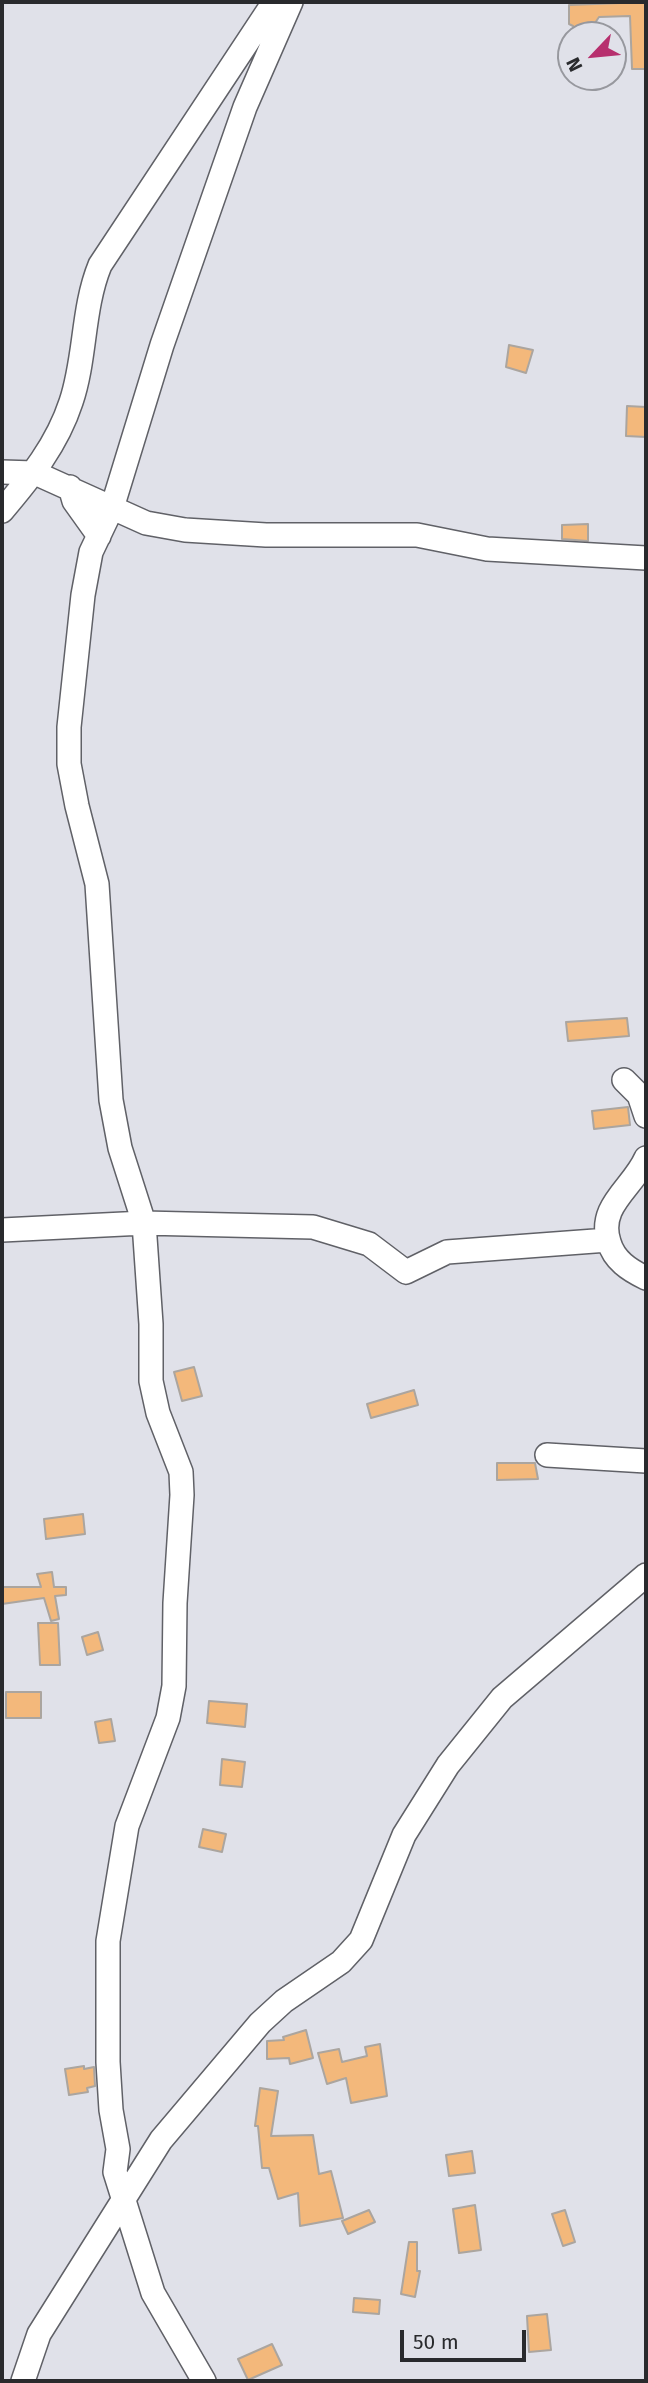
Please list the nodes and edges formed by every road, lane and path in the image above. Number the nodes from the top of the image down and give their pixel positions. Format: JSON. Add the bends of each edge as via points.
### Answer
{"nodes":[{"id":1,"x":275,"y":2,"type":"edge"},
{"id":2,"x":291,"y":2,"type":"edge"},
{"id":3,"x":2,"y":472,"type":"edge"},
{"id":4,"x":35,"y":473,"type":"junction"},
{"id":5,"x":70,"y":487,"type":"junction"},
{"id":6,"x":112,"y":508,"type":"junction"},
{"id":7,"x":2,"y":511,"type":"edge"},
{"id":8,"x":99,"y":536,"type":"junction"},
{"id":9,"x":646,"y":558,"type":"edge"},
{"id":10,"x":624,"y":1080,"type":"dead end"},
{"id":11,"x":646,"y":1116,"type":"edge"},
{"id":12,"x":646,"y":1158,"type":"edge"},
{"id":13,"x":144,"y":1223,"type":"junction"},
{"id":14,"x":2,"y":1230,"type":"edge"},
{"id":15,"x":608,"y":1240,"type":"junction"},
{"id":16,"x":646,"y":1278,"type":"edge"},
{"id":17,"x":547,"y":1455,"type":"dead end"},
{"id":18,"x":646,"y":1461,"type":"edge"},
{"id":19,"x":646,"y":1575,"type":"edge"},
{"id":20,"x":144,"y":2163,"type":"junction"},
{"id":21,"x":115,"y":2172,"type":"junction"},
{"id":22,"x":124,"y":2199,"type":"junction"},
{"id":23,"x":23,"y":2381,"type":"edge"},
{"id":24,"x":204,"y":2381,"type":"edge"}],
"edges":[{"from":1,"to":4,"type":"street","via":[[100,265],[71,402]]},
{"from":2,"to":6,"type":"street","via":[[245,107],[162,345]]},
{"from":3,"to":4,"type":"street"},
{"from":4,"to":5,"type":"street"},
{"from":4,"to":7,"type":"street"},
{"from":5,"to":6,"type":"street"},
{"from":5,"to":8,"type":"street","via":[[74,501]]},
{"from":6,"to":8,"type":"street"},
{"from":6,"to":9,"type":"street","via":[[146,523],[185,530],[289,536],[417,535],[487,549]]},
{"from":8,"to":13,"type":"street","via":[[91,552],[83,595],[69,764],[97,884],[111,1100],[120,1148]]},
{"from":10,"to":11,"type":"street","via":[[639,1095]]},
{"from":12,"to":15,"type":"street","via":[[639,1175],[607,1214],[604,1230]]},
{"from":13,"to":14,"type":"street"},
{"from":13,"to":15,"type":"street","via":[[313,1227],[369,1244],[406,1272],[447,1252]]},
{"from":13,"to":21,"type":"street","via":[[151,1381],[181,1472],[182,1495],[174,1686],[168,1718],[127,1826],[108,1941],[110,2110],[118,2150]]},
{"from":15,"to":16,"type":"street","via":[[612,1255]]},
{"from":17,"to":18,"type":"street"},
{"from":19,"to":20,"type":"street","via":[[502,1698],[448,1765],[404,1835],[360,1940],[341,1962],[260,2023]]},
{"from":20,"to":21,"type":"street","via":[[132,2171]]},
{"from":20,"to":22,"type":"street"},
{"from":21,"to":22,"type":"street"},
{"from":22,"to":23,"type":"street","via":[[39,2334]]},
{"from":22,"to":24,"type":"street","via":[[153,2293]]}]}
